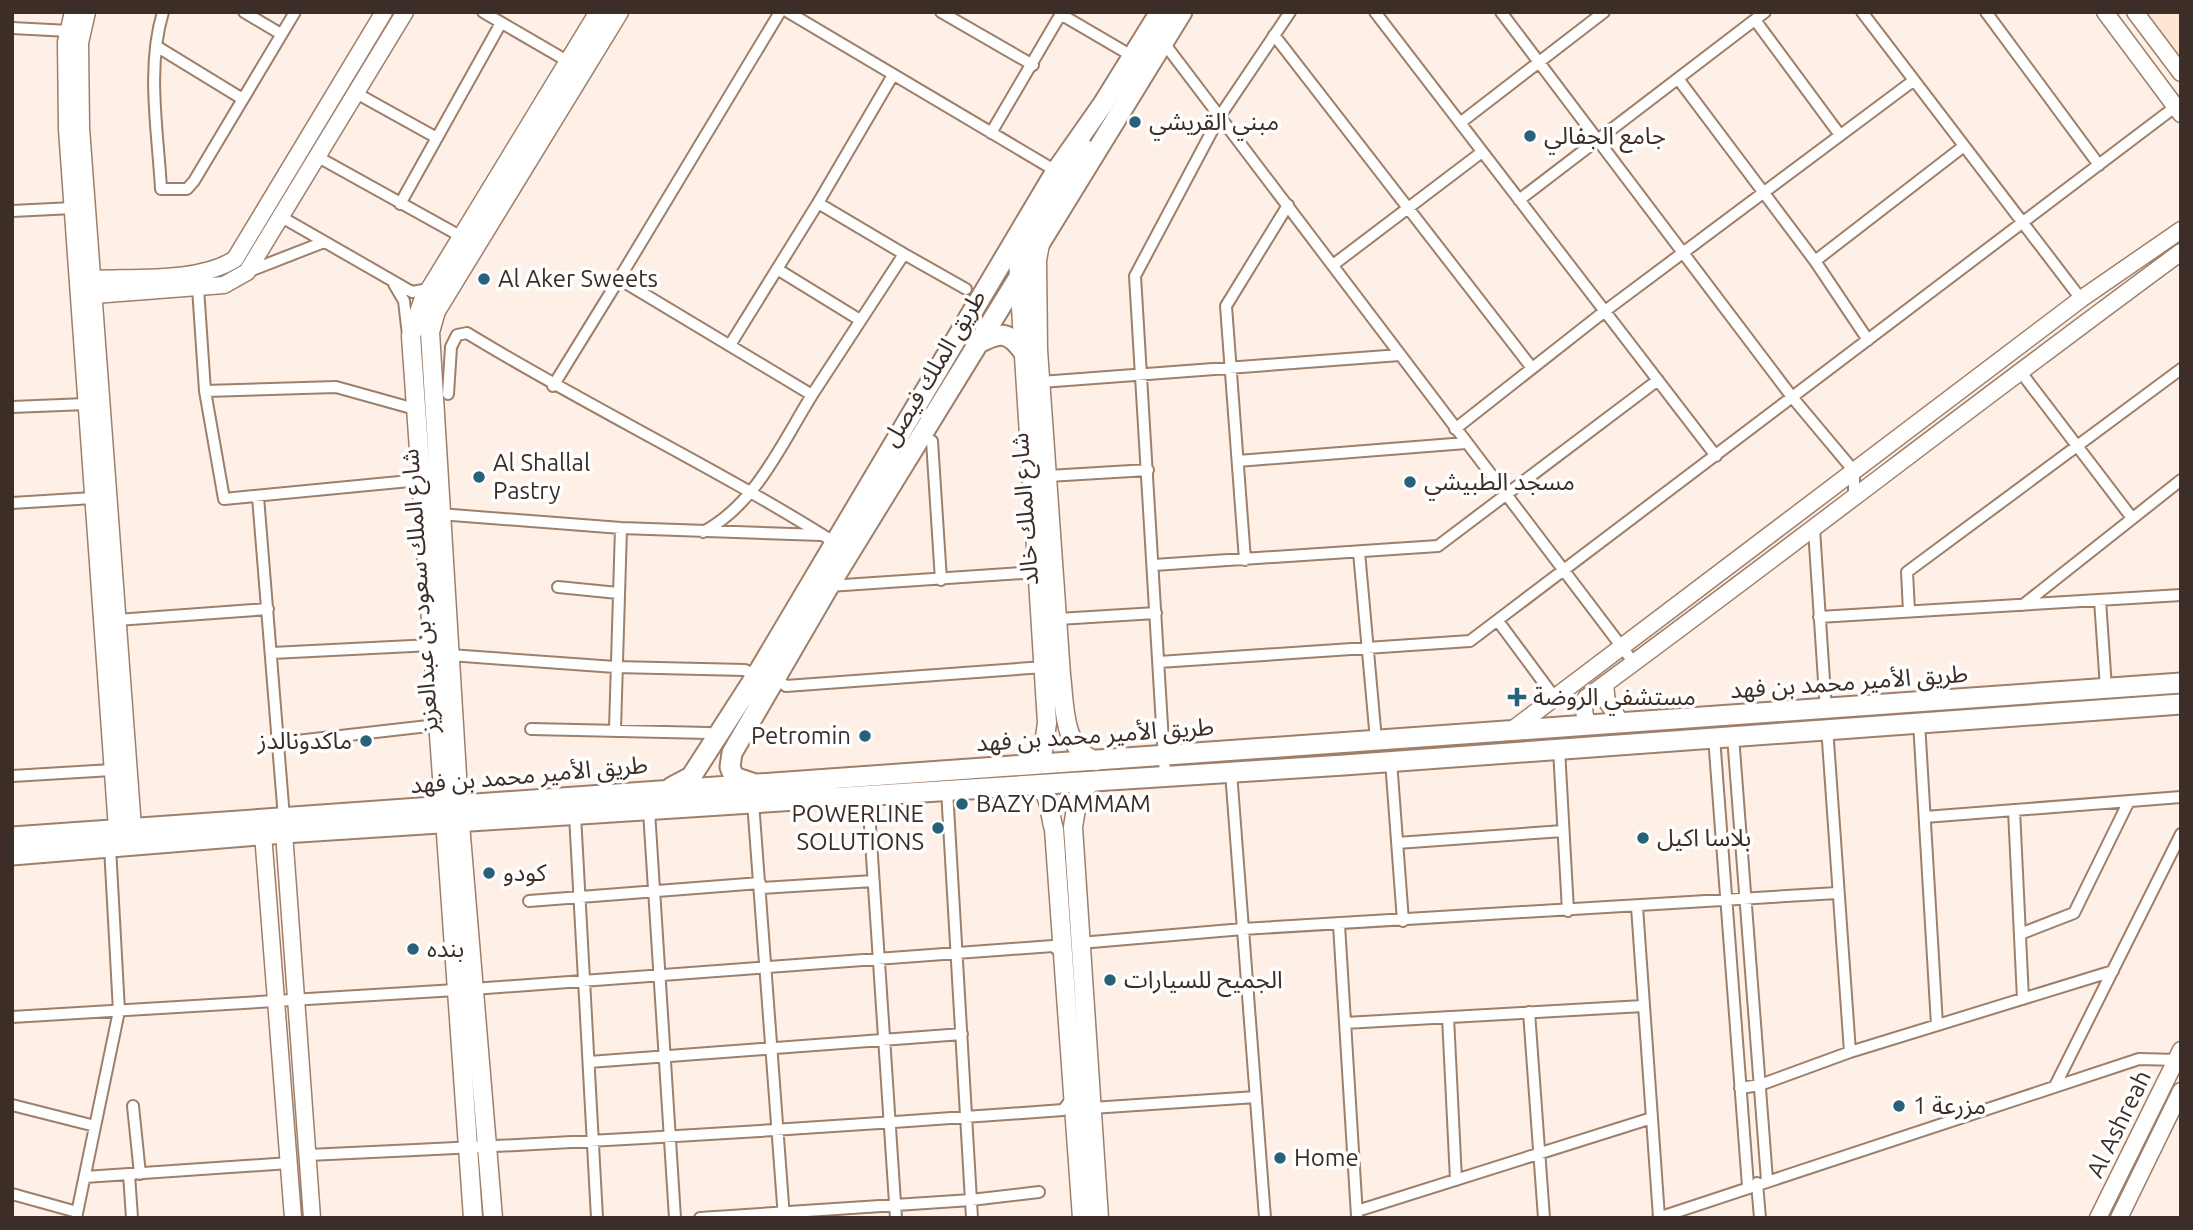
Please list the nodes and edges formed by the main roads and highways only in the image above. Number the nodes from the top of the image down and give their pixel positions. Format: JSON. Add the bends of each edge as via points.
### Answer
{"nodes":[{"id":1,"x":599,"y":12,"type":"edge"},
{"id":2,"x":619,"y":12,"type":"edge"},
{"id":3,"x":1160,"y":12,"type":"edge"},
{"id":4,"x":1182,"y":12,"type":"edge"},
{"id":5,"x":555,"y":86,"type":"junction"},
{"id":6,"x":1103,"y":104,"type":"junction"},
{"id":7,"x":526,"y":167,"type":"junction"},
{"id":8,"x":1041,"y":240,"type":"junction"},
{"id":9,"x":1018,"y":278,"type":"junction"},
{"id":10,"x":1011,"y":307,"type":"junction"},
{"id":11,"x":978,"y":344,"type":"junction"},
{"id":12,"x":1022,"y":350,"type":"junction"},
{"id":13,"x":1040,"y":375,"type":"junction"},
{"id":14,"x":874,"y":480,"type":"junction"},
{"id":15,"x":425,"y":538,"type":"junction"},
{"id":16,"x":450,"y":654,"type":"junction"},
{"id":17,"x":765,"y":677,"type":"junction"},
{"id":18,"x":2181,"y":683,"type":"edge"},
{"id":19,"x":2181,"y":704,"type":"edge"},
{"id":20,"x":1067,"y":722,"type":"junction"},
{"id":21,"x":1047,"y":723,"type":"junction"},
{"id":22,"x":712,"y":737,"type":"junction"},
{"id":23,"x":732,"y":752,"type":"junction"},
{"id":24,"x":1028,"y":765,"type":"junction"},
{"id":25,"x":1095,"y":771,"type":"junction"},
{"id":26,"x":1031,"y":785,"type":"junction"},
{"id":27,"x":668,"y":788,"type":"junction"},
{"id":28,"x":755,"y":793,"type":"junction"},
{"id":29,"x":452,"y":815,"type":"junction"},
{"id":30,"x":284,"y":825,"type":"junction"},
{"id":31,"x":1073,"y":827,"type":"junction"},
{"id":32,"x":1054,"y":829,"type":"junction"},
{"id":33,"x":120,"y":835,"type":"junction"},
{"id":34,"x":12,"y":837,"type":"edge"},
{"id":35,"x":12,"y":855,"type":"edge"},
{"id":36,"x":465,"y":990,"type":"junction"},
{"id":37,"x":473,"y":1218,"type":"edge"},
{"id":38,"x":493,"y":1218,"type":"edge"},
{"id":39,"x":1083,"y":1218,"type":"edge"},
{"id":40,"x":1099,"y":1218,"type":"edge"}],
"edges":[{"from":1,"to":5,"type":"main road","name":"شارع الملك سعود بن عبدالعزيز"},
{"from":2,"to":7,"type":"main road","name":"شارع الملك سعود بن عبدالعزيز"},
{"from":3,"to":6,"type":"highway","name":"طريق الملك فيصل"},
{"from":4,"to":8,"type":"highway","name":"طريق الملك فيصل"},
{"from":5,"to":7,"type":"main road","via":[[544,116],[517,161],[519,170]]},
{"from":5,"to":15,"type":"main road","name":"شارع الملك سعود بن عبدالعزيز","via":[[416,314],[411,351]]},
{"from":6,"to":9,"type":"main road","via":[[1023,246]]},
{"from":6,"to":14,"type":"highway","name":"طريق الملك فيصل","via":[[1056,171]]},
{"from":7,"to":16,"type":"main road","name":"شارع الملك سعود بن عبدالعزيز","via":[[432,321],[429,344]]},
{"from":8,"to":9,"type":"highway","name":"طريق الملك فيصل"},
{"from":8,"to":13,"type":"main road","name":"شارع الملك خالد","via":[[1037,270]]},
{"from":9,"to":10,"type":"highway","name":"طريق الملك فيصل"},
{"from":10,"to":11,"type":"highway","name":"طريق الملك فيصل"},
{"from":10,"to":12,"type":"main road","name":"شارع الملك خالد"},
{"from":10,"to":13,"type":"main road","via":[[1028,314],[1032,321]]},
{"from":10,"to":14,"type":"highway","via":[[991,305],[982,312]]},
{"from":11,"to":12,"type":"highway","via":[[1004,333]]},
{"from":11,"to":17,"type":"highway","name":"طريق الملك فيصل","via":[[829,586]]},
{"from":12,"to":21,"type":"main road","name":"شارع الملك خالد"},
{"from":13,"to":20,"type":"main road","name":"شارع الملك خالد"},
{"from":14,"to":17,"type":"highway","name":"طريق الملك فيصل","via":[[830,540]]},
{"from":15,"to":16,"type":"main road","via":[[436,588],[439,647]]},
{"from":15,"to":29,"type":"main road","name":"شارع الملك سعود بن عبدالعزيز","via":[[437,725]]},
{"from":16,"to":29,"type":"main road","name":"شارع الملك سعود بن عبدالعزيز"},
{"from":17,"to":22,"type":"highway","name":"طريق الملك فيصل"},
{"from":17,"to":23,"type":"highway","name":"طريق الملك فيصل"},
{"from":18,"to":25,"type":"highway","name":"طريق الأمير محمد بن فهد","via":[[1164,755]]},
{"from":19,"to":25,"type":"highway","name":"طريق الأمير محمد بن فهد","via":[[1231,772],[1165,776]]},
{"from":20,"to":21,"type":"main road","via":[[1058,737],[1049,734]]},
{"from":20,"to":25,"type":"main road","name":"شارع الملك خالد","via":[[1076,750]]},
{"from":21,"to":24,"type":"main road","name":"شارع الملك خالد","via":[[1043,751]]},
{"from":22,"to":23,"type":"highway","via":[[717,753]]},
{"from":22,"to":27,"type":"highway","name":"طريق الملك فيصل","via":[[691,777]]},
{"from":23,"to":28,"type":"highway","via":[[734,777]]},
{"from":24,"to":25,"type":"highway","name":"طريق الأمير محمد بن فهد"},
{"from":24,"to":28,"type":"highway","name":"طريق الأمير محمد بن فهد"},
{"from":25,"to":26,"type":"highway","name":"طريق الأمير محمد بن فهد"},
{"from":25,"to":31,"type":"main road","via":[[1079,790]]},
{"from":26,"to":28,"type":"highway","name":"طريق الأمير محمد بن فهد","via":[[868,796]]},
{"from":26,"to":32,"type":"main road","via":[[1047,795]]},
{"from":27,"to":28,"type":"highway","name":"طريق الأمير محمد بن فهد"},
{"from":27,"to":29,"type":"highway","name":"طريق الأمير محمد بن فهد"},
{"from":28,"to":29,"type":"highway","name":"طريق الأمير محمد بن فهد","via":[[649,811]]},
{"from":29,"to":30,"type":"highway","name":"طريق الأمير محمد بن فهد"},
{"from":29,"to":36,"type":"main road","name":"شارع الملك سعود بن عبدالعزيز"},
{"from":30,"to":33,"type":"highway","name":"طريق الأمير محمد بن فهد"},
{"from":30,"to":33,"type":"highway","name":"طريق الأمير محمد بن فهد","via":[[263,834]]},
{"from":31,"to":32,"type":"main road","via":[[1070,814],[1063,810],[1054,815]]},
{"from":31,"to":40,"type":"main road"},
{"from":32,"to":39,"type":"main road"},
{"from":33,"to":34,"type":"highway","name":"طريق الأمير محمد بن فهد"},
{"from":33,"to":35,"type":"highway","name":"طريق الأمير محمد بن فهد"},
{"from":36,"to":37,"type":"main road","name":"شارع الملك سعود بن عبدالعزيز"},
{"from":36,"to":38,"type":"main road","name":"شارع الملك سعود بن عبدالعزيز","via":[[488,1147]]}]}
